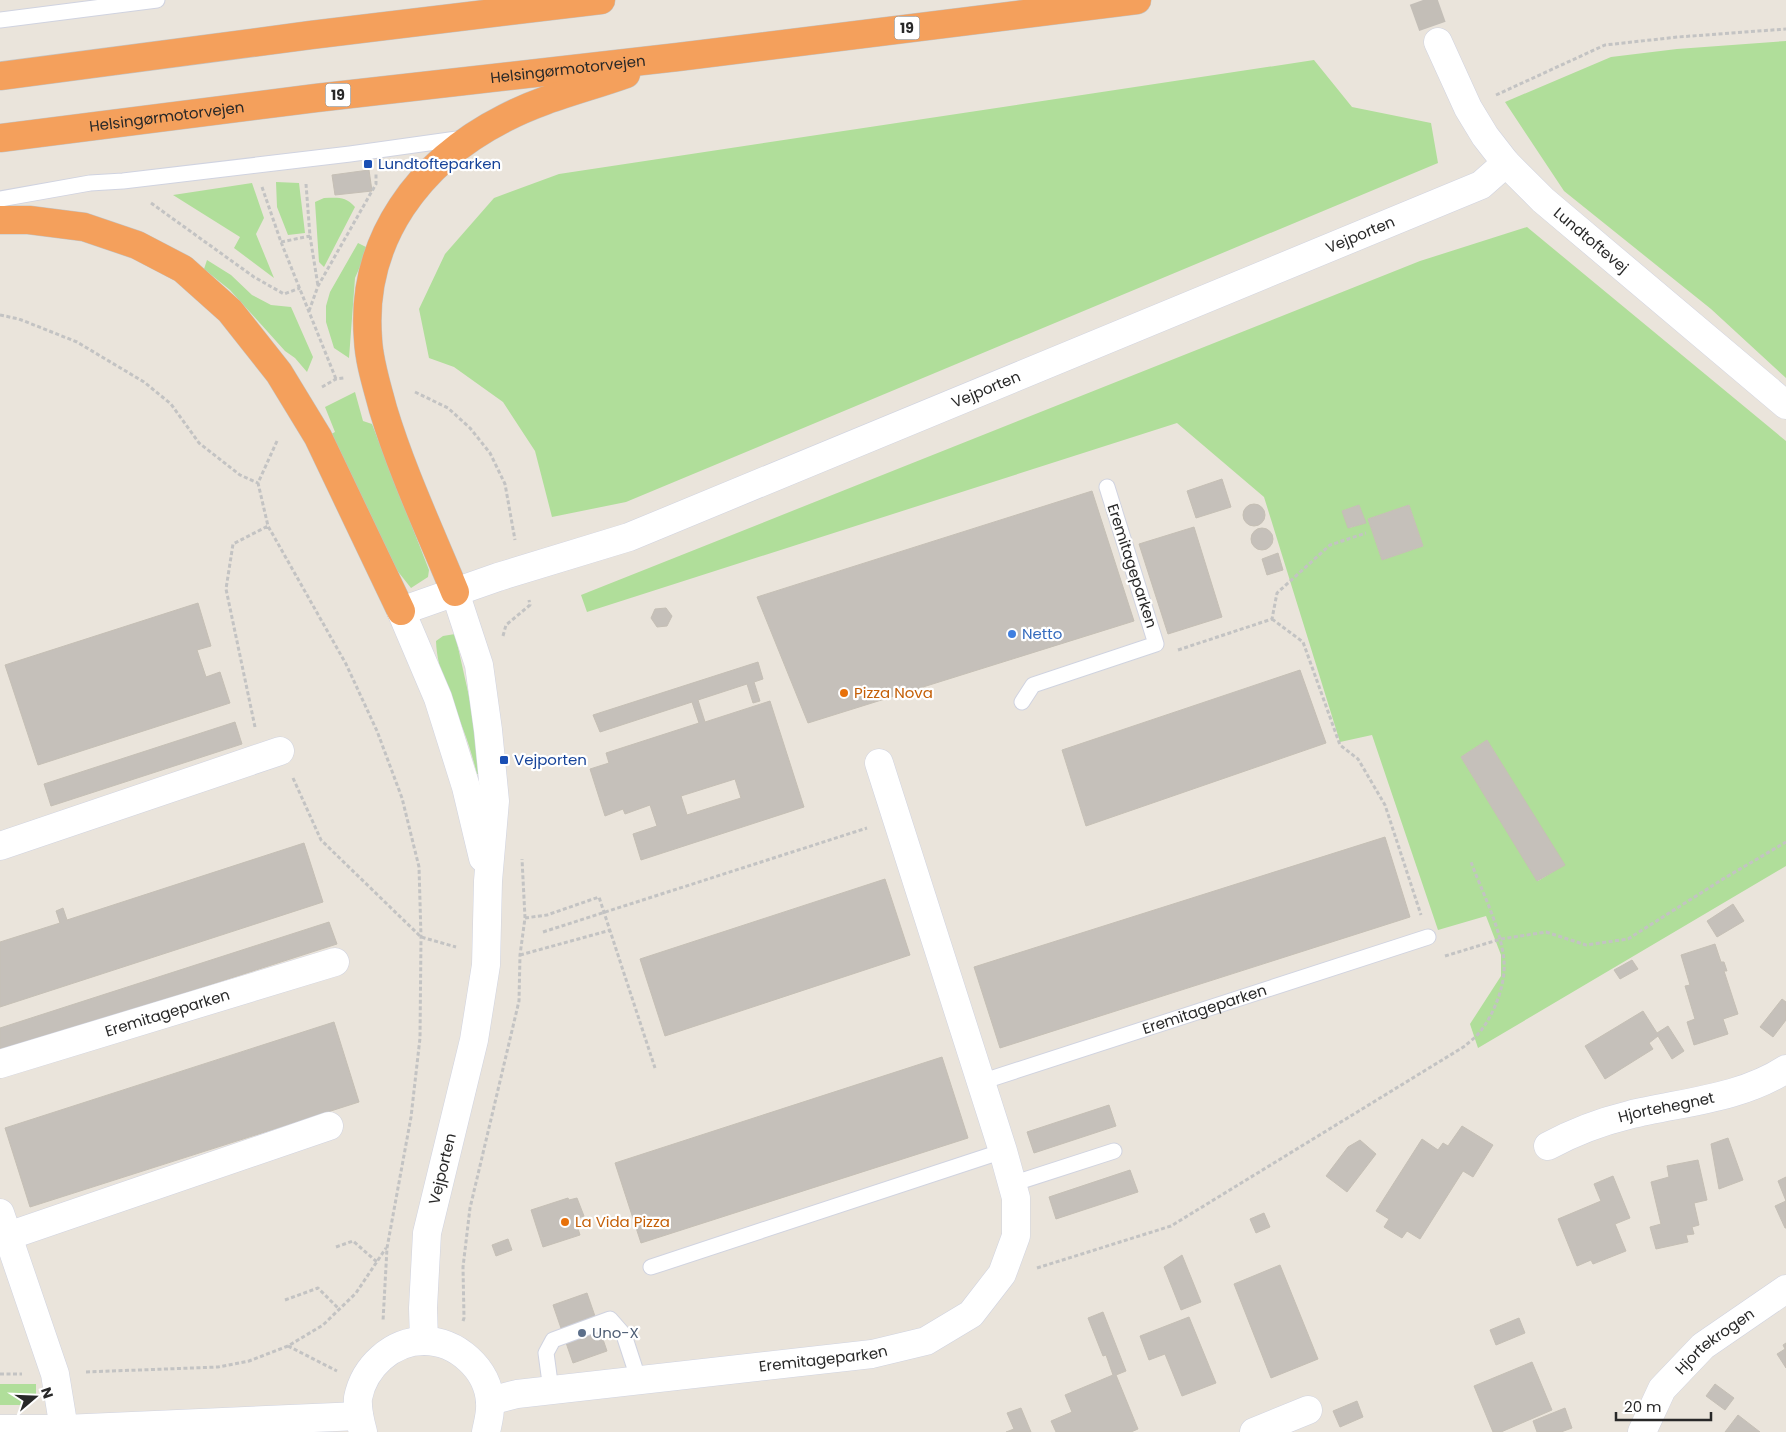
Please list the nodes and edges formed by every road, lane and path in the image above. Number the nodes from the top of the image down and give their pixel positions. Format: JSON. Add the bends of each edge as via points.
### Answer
{"nodes":[{"id":1,"x":157,"y":0,"type":"edge"},
{"id":2,"x":601,"y":0,"type":"edge"},
{"id":3,"x":1137,"y":0,"type":"edge"},
{"id":4,"x":0,"y":20,"type":"edge"},
{"id":5,"x":1786,"y":30,"type":"edge"},
{"id":6,"x":1438,"y":42,"type":"tunnel mouth"},
{"id":7,"x":678,"y":57,"type":"junction"},
{"id":8,"x":0,"y":76,"type":"edge"},
{"id":9,"x":1468,"y":108,"type":"junction"},
{"id":10,"x":0,"y":138,"type":"edge"},
{"id":11,"x":470,"y":138,"type":"junction"},
{"id":12,"x":1506,"y":163,"type":"junction"},
{"id":13,"x":376,"y":170,"type":"dead end"},
{"id":14,"x":123,"y":181,"type":"junction"},
{"id":15,"x":305,"y":181,"type":"dead end"},
{"id":16,"x":260,"y":182,"type":"dead end"},
{"id":17,"x":0,"y":199,"type":"edge"},
{"id":18,"x":0,"y":220,"type":"edge"},
{"id":19,"x":310,"y":236,"type":"junction"},
{"id":20,"x":281,"y":242,"type":"junction"},
{"id":21,"x":318,"y":286,"type":"junction"},
{"id":22,"x":300,"y":288,"type":"junction"},
{"id":23,"x":309,"y":311,"type":"junction"},
{"id":24,"x":0,"y":315,"type":"edge"},
{"id":25,"x":350,"y":378,"type":"dead end"},
{"id":26,"x":336,"y":379,"type":"junction"},
{"id":27,"x":321,"y":388,"type":"dead end"},
{"id":28,"x":415,"y":392,"type":"dead end"},
{"id":29,"x":1786,"y":405,"type":"edge"},
{"id":30,"x":277,"y":441,"type":"dead end"},
{"id":31,"x":258,"y":483,"type":"junction"},
{"id":32,"x":1107,"y":487,"type":"dead end"},
{"id":33,"x":268,"y":526,"type":"junction"},
{"id":34,"x":1366,"y":533,"type":"dead end"},
{"id":35,"x":520,"y":570,"type":"junction"},
{"id":36,"x":456,"y":592,"type":"junction"},
{"id":37,"x":401,"y":611,"type":"junction"},
{"id":38,"x":1272,"y":619,"type":"junction"},
{"id":39,"x":1156,"y":644,"type":"junction"},
{"id":40,"x":1022,"y":702,"type":"dead end"},
{"id":41,"x":271,"y":754,"type":"junction"},
{"id":42,"x":879,"y":763,"type":"dead end"},
{"id":43,"x":897,"y":818,"type":"junction"},
{"id":44,"x":1786,"y":842,"type":"edge"},
{"id":45,"x":0,"y":846,"type":"edge"},
{"id":46,"x":1470,"y":862,"type":"dead end"},
{"id":47,"x":488,"y":882,"type":"junction"},
{"id":48,"x":605,"y":913,"type":"junction"},
{"id":49,"x":525,"y":918,"type":"dead end"},
{"id":50,"x":611,"y":930,"type":"junction"},
{"id":51,"x":543,"y":932,"type":"dead end"},
{"id":52,"x":421,"y":937,"type":"junction"},
{"id":53,"x":1428,"y":937,"type":"junction"},
{"id":54,"x":1500,"y":939,"type":"junction"},
{"id":55,"x":459,"y":948,"type":"dead end"},
{"id":56,"x":520,"y":955,"type":"dead end"},
{"id":57,"x":335,"y":962,"type":"dead end"},
{"id":58,"x":0,"y":1064,"type":"edge"},
{"id":59,"x":655,"y":1068,"type":"dead end"},
{"id":60,"x":1786,"y":1069,"type":"edge"},
{"id":61,"x":981,"y":1082,"type":"junction"},
{"id":62,"x":329,"y":1126,"type":"dead end"},
{"id":63,"x":1548,"y":1146,"type":"dead end"},
{"id":64,"x":1003,"y":1151,"type":"junction"},
{"id":65,"x":1114,"y":1151,"type":"dead end"},
{"id":66,"x":1012,"y":1184,"type":"junction"},
{"id":67,"x":4,"y":1225,"type":"edge"},
{"id":68,"x":336,"y":1248,"type":"dead end"},
{"id":69,"x":387,"y":1248,"type":"junction"},
{"id":70,"x":377,"y":1262,"type":"junction"},
{"id":71,"x":651,"y":1267,"type":"dead end"},
{"id":72,"x":1002,"y":1274,"type":"junction"},
{"id":73,"x":1786,"y":1289,"type":"edge"},
{"id":74,"x":285,"y":1300,"type":"dead end"},
{"id":75,"x":339,"y":1309,"type":"junction"},
{"id":76,"x":424,"y":1341,"type":"junction"},
{"id":77,"x":288,"y":1346,"type":"junction"},
{"id":78,"x":391,"y":1350,"type":"junction"},
{"id":79,"x":0,"y":1374,"type":"edge"},
{"id":80,"x":55,"y":1374,"type":"junction"},
{"id":81,"x":639,"y":1380,"type":"junction"},
{"id":82,"x":362,"y":1384,"type":"junction"},
{"id":83,"x":551,"y":1390,"type":"junction"},
{"id":84,"x":490,"y":1401,"type":"junction"},
{"id":85,"x":1308,"y":1410,"type":"dead end"},
{"id":86,"x":361,"y":1424,"type":"edge"},
{"id":87,"x":0,"y":1429,"type":"edge"},
{"id":88,"x":64,"y":1429,"type":"junction"},
{"id":89,"x":486,"y":1432,"type":"edge"},
{"id":90,"x":1254,"y":1432,"type":"edge"},
{"id":91,"x":1642,"y":1432,"type":"edge"}],
"edges":[{"from":1,"to":4,"type":"lane"},
{"from":2,"to":8,"type":"highway"},
{"from":3,"to":7,"type":"highway","name":"Helsingørmotorvejen","number":"19"},
{"from":5,"to":9,"type":"path","via":[[1604,44]]},
{"from":6,"to":9,"type":"street","name":"Lundtoftevej"},
{"from":7,"to":10,"type":"highway","name":"Helsingørmotorvejen","number":"19"},
{"from":7,"to":11,"type":"highway","via":[[544,102],[506,117]]},
{"from":9,"to":12,"type":"street","name":"Lundtoftevej"},
{"from":11,"to":14,"type":"lane"},
{"from":11,"to":36,"type":"highway","via":[[427,174],[392,223],[377,260],[368,308],[372,368],[396,449]]},
{"from":12,"to":29,"type":"street","name":"Lundtoftevej","via":[[1543,200]]},
{"from":12,"to":35,"type":"street","name":"Vejporten","via":[[1480,185],[639,533]]},
{"from":13,"to":21,"type":"path","via":[[376,184]]},
{"from":14,"to":17,"type":"lane","via":[[90,183]]},
{"from":14,"to":22,"type":"path","via":[[254,277],[284,294]]},
{"from":15,"to":19,"type":"path"},
{"from":16,"to":20,"type":"path"},
{"from":18,"to":37,"type":"highway","via":[[84,227],[137,245],[183,269],[230,311],[279,373],[318,438]]},
{"from":19,"to":20,"type":"path"},
{"from":19,"to":21,"type":"path"},
{"from":20,"to":22,"type":"path"},
{"from":21,"to":23,"type":"path"},
{"from":22,"to":23,"type":"path"},
{"from":23,"to":26,"type":"path"},
{"from":24,"to":31,"type":"path","via":[[19,319],[77,342],[144,382],[171,404],[199,443],[240,475]]},
{"from":25,"to":26,"type":"path"},
{"from":26,"to":27,"type":"path"},
{"from":28,"to":35,"type":"path","via":[[448,408],[490,453],[505,484]]},
{"from":30,"to":31,"type":"path"},
{"from":31,"to":33,"type":"path"},
{"from":32,"to":39,"type":"lane","name":"Eremitageparken"},
{"from":33,"to":41,"type":"path","via":[[233,544],[226,589]]},
{"from":33,"to":52,"type":"path","via":[[346,664],[396,781],[418,867]]},
{"from":34,"to":38,"type":"path","via":[[1330,545],[1277,593]]},
{"from":35,"to":36,"type":"street","name":"Vejporten"},
{"from":36,"to":37,"type":"street","name":"Vejporten"},
{"from":36,"to":47,"type":"street","name":"Vejporten","via":[[479,665],[488,730],[495,801]]},
{"from":37,"to":47,"type":"street","name":"Vejporten","via":[[438,698],[466,787]]},
{"from":38,"to":39,"type":"path","via":[[1174,651]]},
{"from":38,"to":53,"type":"path","via":[[1303,642],[1340,745],[1358,759],[1385,805]]},
{"from":39,"to":40,"type":"lane","name":"Eremitageparken","via":[[1033,685]]},
{"from":41,"to":45,"type":"street"},
{"from":41,"to":52,"type":"path","via":[[321,840]]},
{"from":42,"to":43,"type":"street","name":"Eremitageparken"},
{"from":43,"to":48,"type":"path"},
{"from":43,"to":61,"type":"street","name":"Eremitageparken"},
{"from":44,"to":54,"type":"path","via":[[1628,939],[1586,945],[1546,932]]},
{"from":46,"to":54,"type":"path"},
{"from":47,"to":76,"type":"street","name":"Vejporten","via":[[486,966],[474,1040],[427,1233]]},
{"from":48,"to":49,"type":"path","via":[[599,897],[547,915]]},
{"from":48,"to":50,"type":"path"},
{"from":48,"to":51,"type":"path"},
{"from":50,"to":56,"type":"path"},
{"from":50,"to":59,"type":"path"},
{"from":52,"to":55,"type":"path"},
{"from":52,"to":69,"type":"path","via":[[420,1038],[412,1117]]},
{"from":53,"to":54,"type":"path","via":[[1435,959]]},
{"from":53,"to":61,"type":"lane","name":"Eremitageparken"},
{"from":54,"to":72,"type":"path","via":[[1505,962],[1497,1000],[1479,1034],[1465,1046],[1171,1226],[1046,1266]]},
{"from":57,"to":58,"type":"street","name":"Eremitageparken"},
{"from":60,"to":63,"type":"street","name":"Hjortehegnet","via":[[1748,1088],[1629,1115],[1576,1131]]},
{"from":61,"to":64,"type":"street","name":"Eremitageparken"},
{"from":62,"to":67,"type":"street"},
{"from":64,"to":66,"type":"street","name":"Eremitageparken"},
{"from":64,"to":71,"type":"lane"},
{"from":65,"to":66,"type":"lane"},
{"from":66,"to":72,"type":"street","name":"Eremitageparken","via":[[1016,1198],[1016,1236]]},
{"from":67,"to":80,"type":"street"},
{"from":68,"to":70,"type":"path","via":[[354,1241]]},
{"from":69,"to":70,"type":"path"},
{"from":69,"to":78,"type":"path","via":[[383,1321]]},
{"from":70,"to":75,"type":"path","via":[[356,1293]]},
{"from":72,"to":81,"type":"street","name":"Eremitageparken","via":[[970,1314],[926,1341],[872,1354]]},
{"from":73,"to":91,"type":"street","name":"Hjortekrogen","via":[[1703,1346],[1662,1389]]},
{"from":74,"to":75,"type":"path","via":[[318,1288]]},
{"from":75,"to":77,"type":"path","via":[[323,1325]]},
{"from":76,"to":78,"type":"street","via":[[407,1343]]},
{"from":76,"to":84,"type":"street","via":[[452,1347],[471,1360],[484,1379]]},
{"from":77,"to":80,"type":"path","via":[[249,1361],[218,1367]]},
{"from":77,"to":82,"type":"path"},
{"from":78,"to":82,"type":"street","via":[[374,1364]]},
{"from":79,"to":80,"type":"path"},
{"from":80,"to":88,"type":"street"},
{"from":81,"to":83,"type":"street","name":"Eremitageparken"},
{"from":81,"to":83,"type":"lane","via":[[624,1334],[610,1318],[553,1340],[546,1353]]},
{"from":82,"to":86,"type":"street","via":[[358,1400]]},
{"from":83,"to":84,"type":"street","name":"Eremitageparken"},
{"from":84,"to":89,"type":"street"},
{"from":85,"to":90,"type":"street"},
{"from":86,"to":88,"type":"street"},
{"from":87,"to":88,"type":"street"}]}
